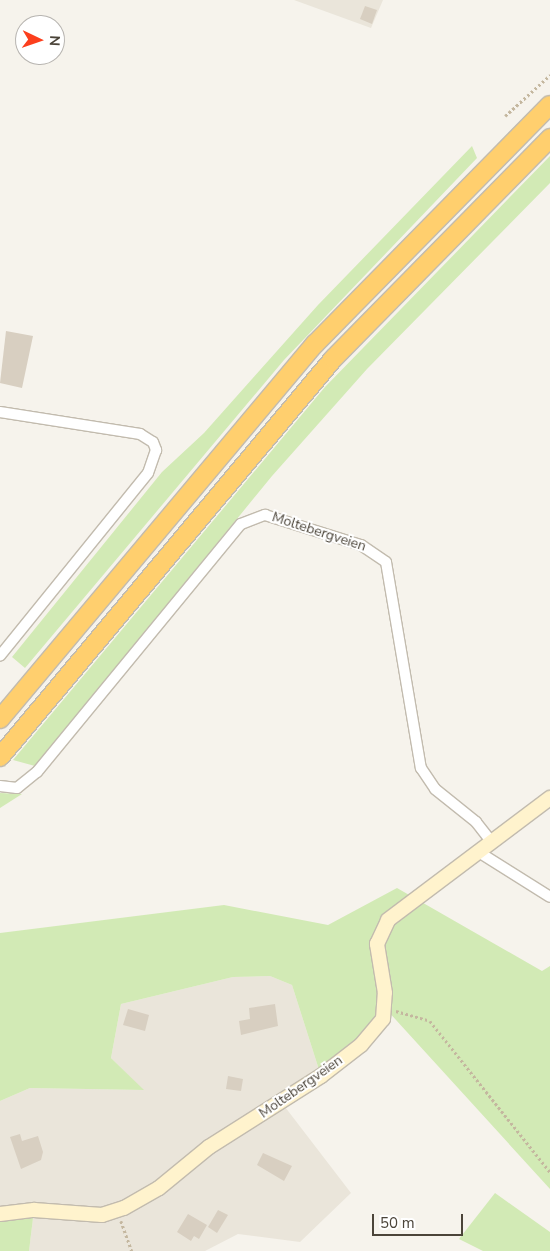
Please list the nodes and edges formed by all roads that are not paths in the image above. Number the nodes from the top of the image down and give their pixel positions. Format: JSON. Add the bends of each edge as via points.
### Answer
{"nodes":[{"id":1,"x":550,"y":105,"type":"edge"},
{"id":2,"x":550,"y":138,"type":"edge"},
{"id":3,"x":0,"y":412,"type":"edge"},
{"id":4,"x":0,"y":656,"type":"edge"},
{"id":5,"x":0,"y":719,"type":"edge"},
{"id":6,"x":0,"y":757,"type":"edge"},
{"id":7,"x":0,"y":786,"type":"edge"},
{"id":8,"x":550,"y":798,"type":"edge"},
{"id":9,"x":491,"y":841,"type":"junction"},
{"id":10,"x":477,"y":851,"type":"junction"},
{"id":11,"x":550,"y":897,"type":"edge"},
{"id":12,"x":0,"y":1214,"type":"edge"}],
"edges":[{"from":1,"to":5,"type":"highway","via":[[316,344]]},
{"from":2,"to":6,"type":"highway","via":[[333,360]]},
{"from":3,"to":4,"type":"street","via":[[140,434],[152,442],[154,464]]},
{"from":7,"to":9,"type":"street","name":"Moltebergveien","via":[[17,788],[37,772],[241,524],[265,515],[361,545],[386,562],[421,768],[435,789],[476,822]]},
{"from":8,"to":9,"type":"main road"},
{"from":9,"to":10,"type":"main road"},
{"from":10,"to":11,"type":"street"},
{"from":10,"to":12,"type":"main road","name":"Moltebergveien","via":[[398,911],[380,932],[377,961],[386,1008],[374,1032],[321,1076],[210,1147],[159,1188],[117,1210],[102,1215],[34,1210]]}]}
